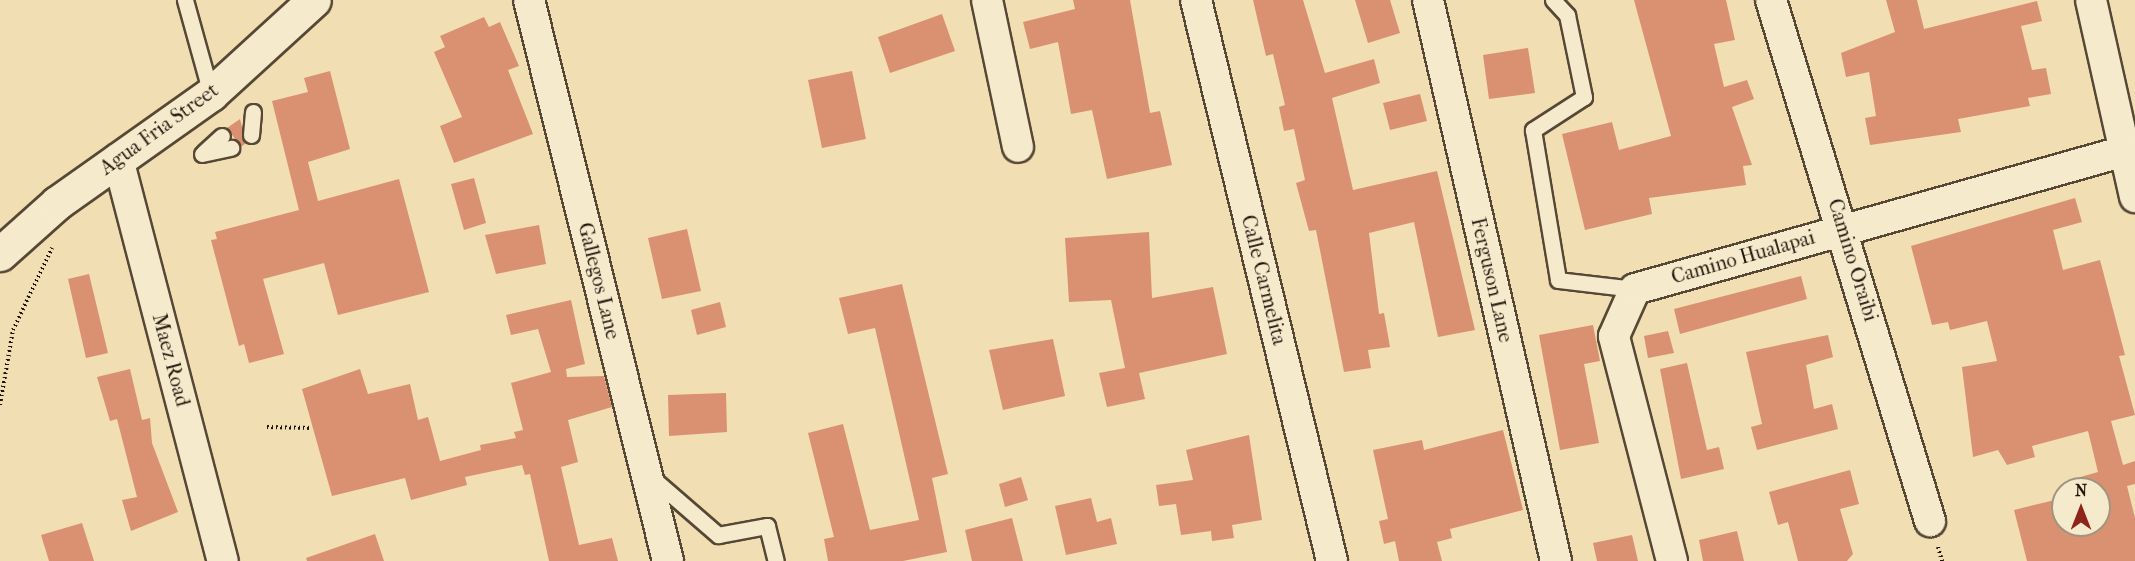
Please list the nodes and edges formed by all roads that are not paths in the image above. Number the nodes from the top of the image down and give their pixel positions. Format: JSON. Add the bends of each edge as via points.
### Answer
{"nodes":[{"id":1,"x":185,"y":0,"type":"edge"},
{"id":2,"x":314,"y":0,"type":"edge"},
{"id":3,"x":529,"y":0,"type":"edge"},
{"id":4,"x":987,"y":0,"type":"edge"},
{"id":5,"x":1196,"y":0,"type":"edge"},
{"id":6,"x":1428,"y":0,"type":"edge"},
{"id":7,"x":1553,"y":0,"type":"edge"},
{"id":8,"x":1771,"y":0,"type":"edge"},
{"id":9,"x":2091,"y":0,"type":"edge"},
{"id":10,"x":211,"y":94,"type":"junction"},
{"id":11,"x":1018,"y":147,"type":"dead end"},
{"id":12,"x":2125,"y":151,"type":"junction"},
{"id":13,"x":118,"y":159,"type":"junction"},
{"id":14,"x":2135,"y":197,"type":"edge"},
{"id":15,"x":1845,"y":228,"type":"junction"},
{"id":16,"x":0,"y":254,"type":"edge"},
{"id":17,"x":1635,"y":289,"type":"junction"},
{"id":18,"x":646,"y":473,"type":"junction"},
{"id":19,"x":1930,"y":521,"type":"dead end"},
{"id":20,"x":223,"y":561,"type":"edge"},
{"id":21,"x":668,"y":561,"type":"edge"},
{"id":22,"x":776,"y":561,"type":"edge"},
{"id":23,"x":1332,"y":561,"type":"edge"},
{"id":24,"x":1556,"y":561,"type":"edge"},
{"id":25,"x":1672,"y":561,"type":"edge"}],
"edges":[{"from":1,"to":10,"type":"lane"},
{"from":2,"to":10,"type":"street","name":"Agua Fria Street"},
{"from":3,"to":18,"type":"street","name":"Gallegos Lane"},
{"from":4,"to":11,"type":"street"},
{"from":5,"to":23,"type":"street","name":"Calle Carmelita"},
{"from":6,"to":24,"type":"street","name":"Ferguson Lane"},
{"from":7,"to":17,"type":"lane","via":[[1567,15],[1584,97],[1533,130],[1558,280]]},
{"from":8,"to":15,"type":"street","name":"Camino Oraibi"},
{"from":9,"to":12,"type":"street"},
{"from":10,"to":13,"type":"street","name":"Agua Fria Street"},
{"from":12,"to":14,"type":"street"},
{"from":12,"to":15,"type":"street","name":"Camino Hualapai"},
{"from":13,"to":16,"type":"street","name":"Agua Fria Street","via":[[57,202]]},
{"from":13,"to":20,"type":"street","name":"Maez Road"},
{"from":15,"to":17,"type":"street","name":"Camino Hualapai"},
{"from":15,"to":19,"type":"street","name":"Camino Oraibi"},
{"from":17,"to":25,"type":"street","via":[[1614,336]]},
{"from":18,"to":21,"type":"street","name":"Gallegos Lane"},
{"from":18,"to":22,"type":"lane","via":[[718,534],[767,526]]}]}
